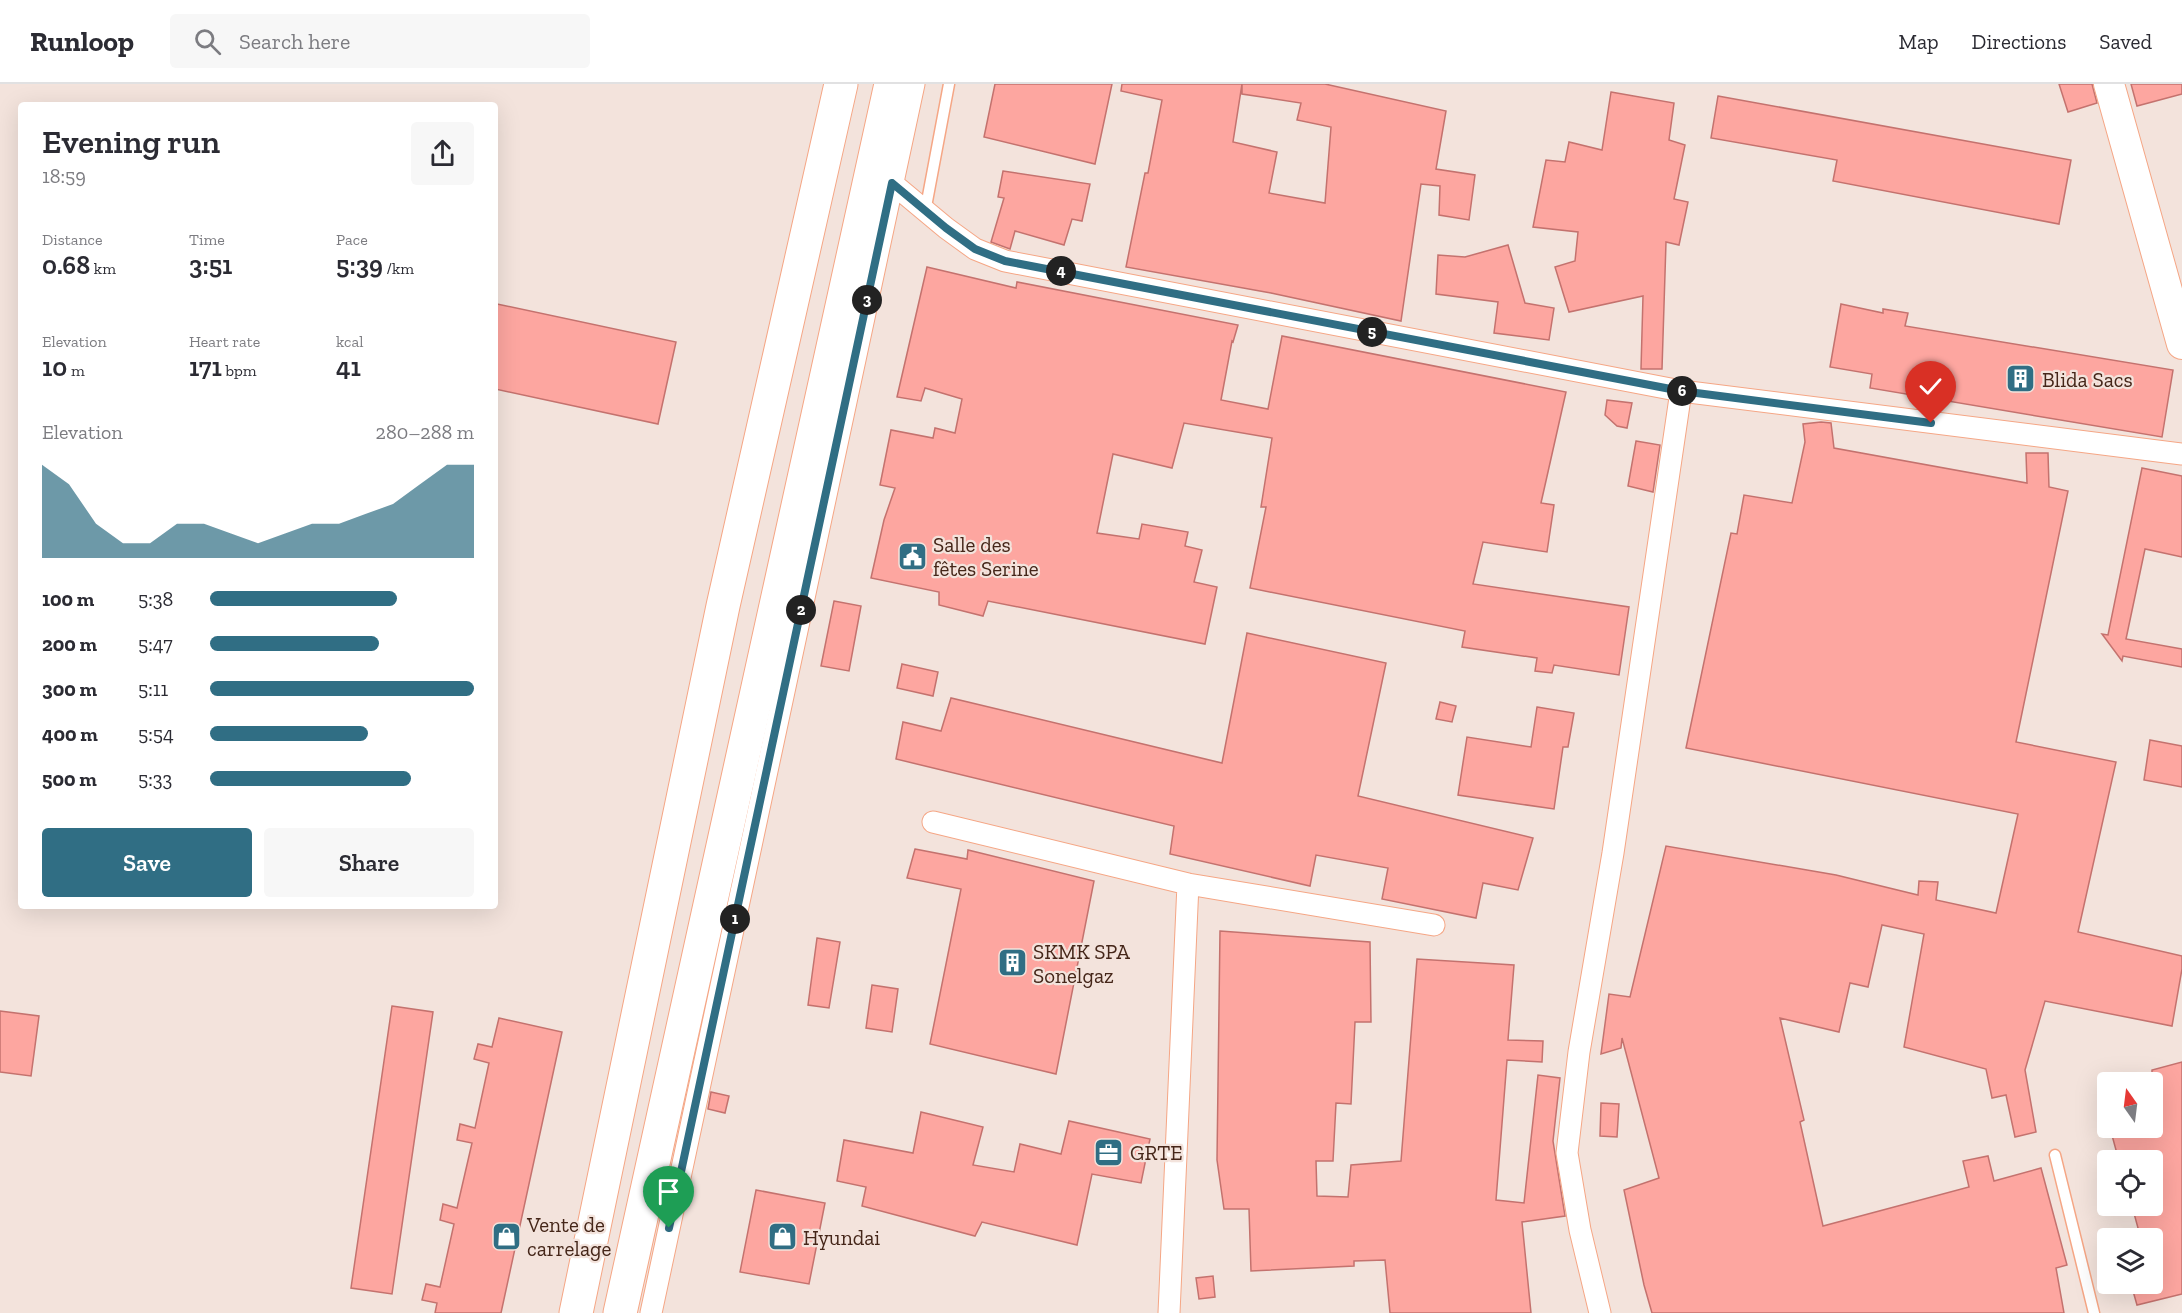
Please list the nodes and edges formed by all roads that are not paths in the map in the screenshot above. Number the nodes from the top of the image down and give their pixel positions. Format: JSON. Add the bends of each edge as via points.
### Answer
{"nodes":[{"id":1,"x":841,"y":84,"type":"edge"},
{"id":2,"x":891,"y":84,"type":"edge"},
{"id":3,"x":914,"y":84,"type":"edge"},
{"id":4,"x":949,"y":84,"type":"edge"},
{"id":5,"x":2109,"y":84,"type":"edge"},
{"id":6,"x":892,"y":183,"type":"junction"},
{"id":7,"x":925,"y":212,"type":"junction"},
{"id":8,"x":2182,"y":344,"type":"edge"},
{"id":9,"x":1681,"y":391,"type":"junction"},
{"id":10,"x":2182,"y":454,"type":"edge"},
{"id":11,"x":933,"y":822,"type":"dead end"},
{"id":12,"x":1188,"y":884,"type":"junction"},
{"id":13,"x":1434,"y":926,"type":"dead end"},
{"id":14,"x":2055,"y":1155,"type":"dead end"},
{"id":15,"x":576,"y":1313,"type":"edge"},
{"id":16,"x":620,"y":1313,"type":"edge"},
{"id":17,"x":651,"y":1313,"type":"edge"},
{"id":18,"x":1169,"y":1313,"type":"edge"},
{"id":19,"x":1600,"y":1313,"type":"edge"},
{"id":20,"x":2094,"y":1313,"type":"edge"}],
"edges":[{"from":1,"to":15,"type":"highway","via":[[723,606]]},
{"from":2,"to":16,"type":"highway"},
{"from":3,"to":6,"type":"street"},
{"from":4,"to":7,"type":"lane"},
{"from":5,"to":8,"type":"main road"},
{"from":6,"to":7,"type":"street"},
{"from":6,"to":17,"type":"street"},
{"from":7,"to":9,"type":"street","via":[[975,249],[1005,261]]},
{"from":9,"to":10,"type":"street"},
{"from":9,"to":19,"type":"street","via":[[1567,1153]]},
{"from":11,"to":12,"type":"street"},
{"from":12,"to":13,"type":"street"},
{"from":12,"to":18,"type":"street"},
{"from":14,"to":20,"type":"lane"}]}
